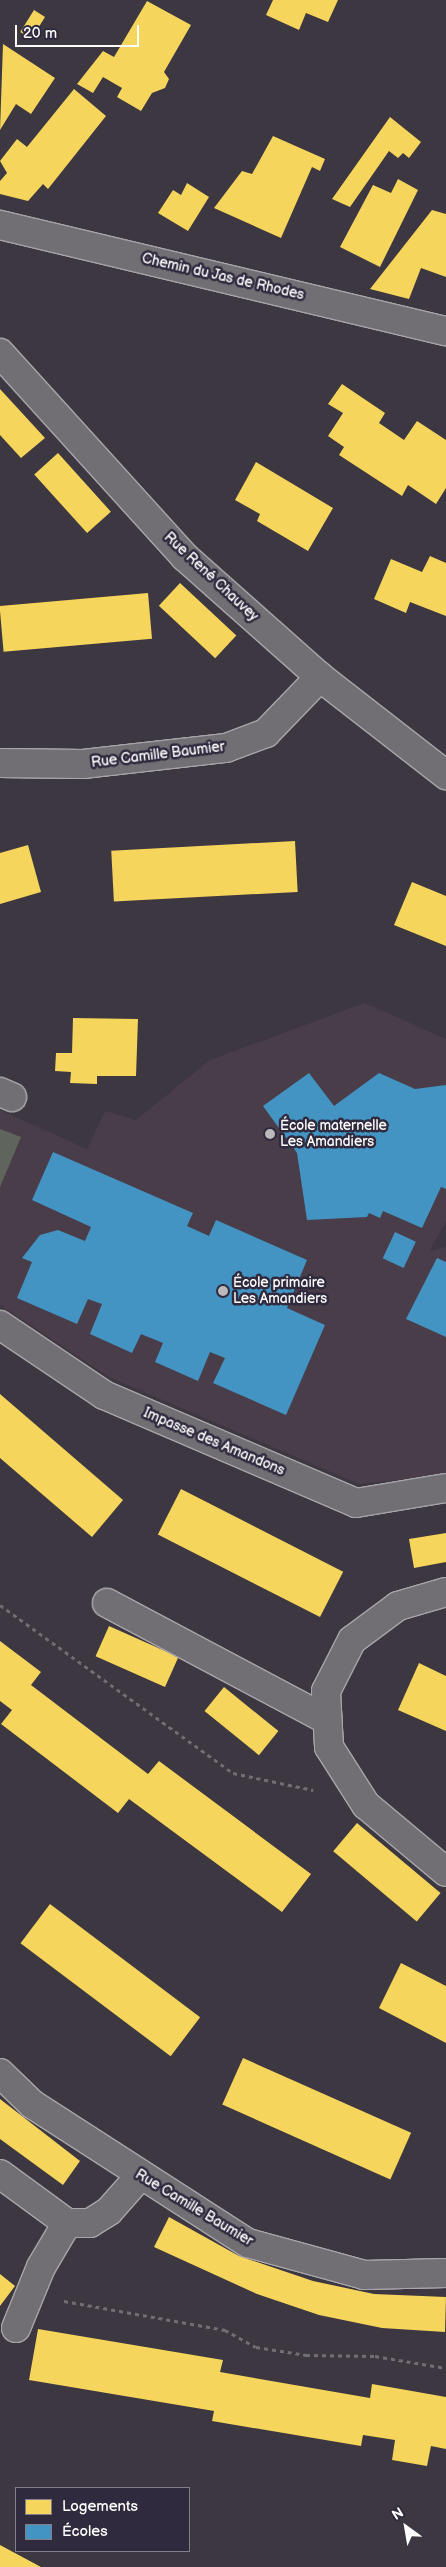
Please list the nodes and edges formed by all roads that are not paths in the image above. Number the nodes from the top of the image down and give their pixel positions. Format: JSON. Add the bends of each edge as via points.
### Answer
{"nodes":[{"id":1,"x":0,"y":226,"type":"edge"},
{"id":2,"x":446,"y":331,"type":"edge"},
{"id":3,"x":0,"y":353,"type":"edge"},
{"id":4,"x":320,"y":677,"type":"junction"},
{"id":5,"x":0,"y":763,"type":"edge"},
{"id":6,"x":446,"y":775,"type":"edge"},
{"id":7,"x":0,"y":1325,"type":"edge"},
{"id":8,"x":446,"y":1488,"type":"edge"},
{"id":9,"x":446,"y":1592,"type":"edge"},
{"id":10,"x":106,"y":1603,"type":"dead end"},
{"id":11,"x":327,"y":1720,"type":"junction"},
{"id":12,"x":446,"y":1872,"type":"edge"},
{"id":13,"x":0,"y":2073,"type":"edge"},
{"id":14,"x":0,"y":2174,"type":"edge"},
{"id":15,"x":140,"y":2176,"type":"junction"},
{"id":16,"x":67,"y":2223,"type":"junction"},
{"id":17,"x":446,"y":2273,"type":"edge"},
{"id":18,"x":16,"y":2328,"type":"dead end"}],
"edges":[{"from":1,"to":2,"type":"street","name":"Chemin du Jas de Rhodes"},
{"from":3,"to":4,"type":"street","name":"Rue René Chauvey","via":[[185,558]]},
{"from":4,"to":5,"type":"street","name":"Rue Camille Baumier","via":[[266,733],[226,748],[83,764]]},
{"from":4,"to":6,"type":"street","name":"Rue René Chauvey"},
{"from":7,"to":8,"type":"street","name":"Impasse des Amandons","via":[[104,1395],[356,1503]]},
{"from":9,"to":11,"type":"street","via":[[398,1606],[352,1640],[326,1691]]},
{"from":10,"to":11,"type":"street"},
{"from":11,"to":12,"type":"street","via":[[329,1747],[366,1805]]},
{"from":13,"to":15,"type":"street","name":"Rue Camille Baumier","via":[[32,2104]]},
{"from":14,"to":16,"type":"street"},
{"from":15,"to":16,"type":"street","via":[[109,2212],[90,2223]]},
{"from":15,"to":17,"type":"street","name":"Rue Camille Baumier","via":[[248,2243],[364,2275]]},
{"from":16,"to":18,"type":"street","via":[[29,2295]]}]}
